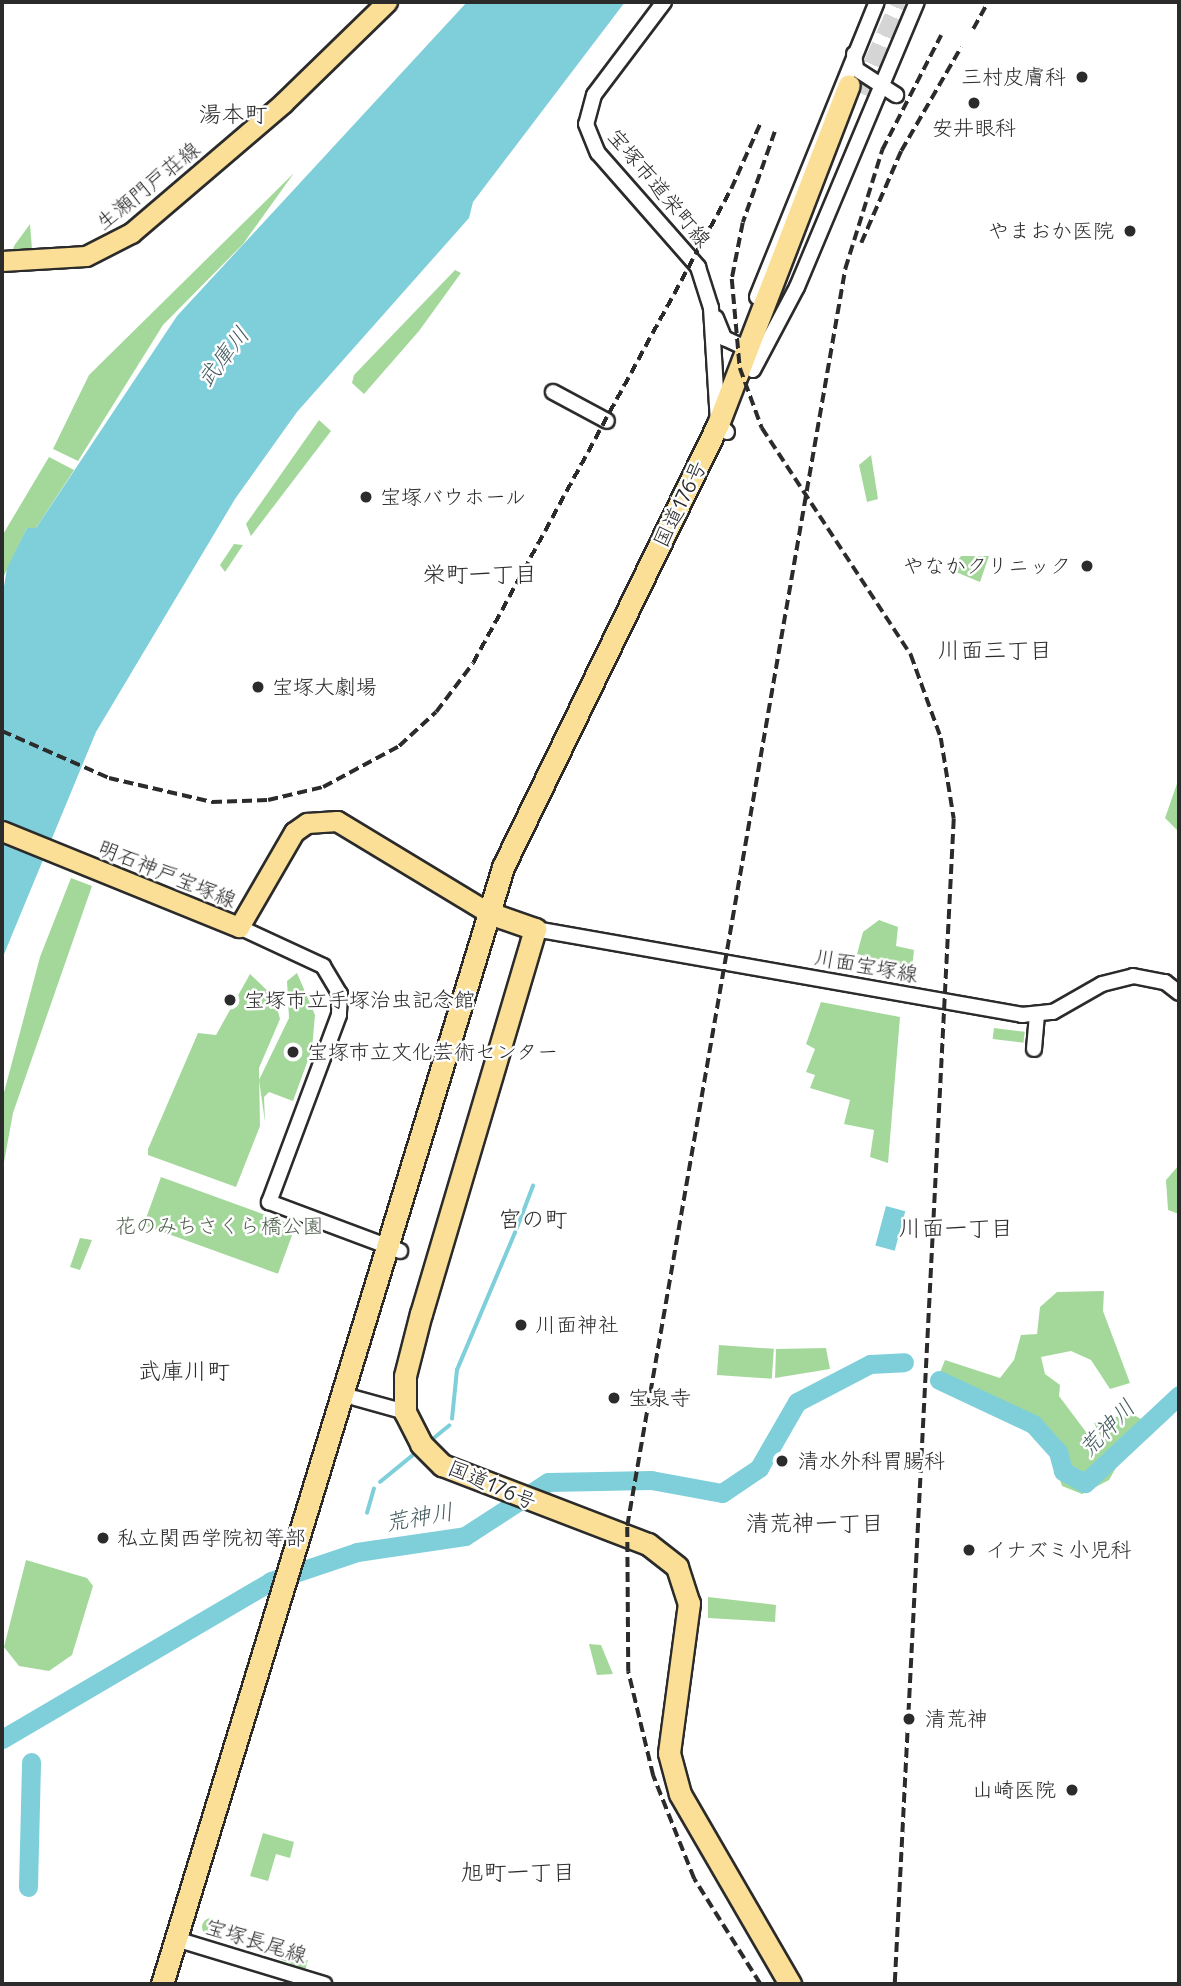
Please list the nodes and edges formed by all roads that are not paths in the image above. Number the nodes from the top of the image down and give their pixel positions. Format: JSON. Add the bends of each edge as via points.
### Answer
{"nodes":[{"id":1,"x":387,"y":2,"type":"edge"},
{"id":2,"x":664,"y":2,"type":"edge"},
{"id":3,"x":877,"y":2,"type":"edge"},
{"id":4,"x":917,"y":2,"type":"edge"},
{"id":5,"x":854,"y":54,"type":"junction"},
{"id":6,"x":887,"y":69,"type":"junction"},
{"id":7,"x":863,"y":88,"type":"junction"},
{"id":8,"x":896,"y":95,"type":"junction"},
{"id":9,"x":2,"y":261,"type":"edge"},
{"id":10,"x":711,"y":308,"type":"junction"},
{"id":11,"x":741,"y":346,"type":"junction"},
{"id":12,"x":554,"y":392,"type":"dead end"},
{"id":13,"x":727,"y":399,"type":"junction"},
{"id":14,"x":607,"y":422,"type":"dead end"},
{"id":15,"x":723,"y":428,"type":"junction"},
{"id":16,"x":2,"y":831,"type":"edge"},
{"id":17,"x":495,"y":915,"type":"junction"},
{"id":18,"x":239,"y":926,"type":"junction"},
{"id":19,"x":535,"y":929,"type":"junction"},
{"id":20,"x":1179,"y":993,"type":"edge"},
{"id":21,"x":1037,"y":1015,"type":"junction"},
{"id":22,"x":1034,"y":1049,"type":"dead end"},
{"id":23,"x":394,"y":1249,"type":"junction"},
{"id":24,"x":355,"y":1398,"type":"junction"},
{"id":25,"x":405,"y":1412,"type":"junction"},
{"id":26,"x":295,"y":1573,"type":"junction"},
{"id":27,"x":181,"y":1940,"type":"junction"},
{"id":28,"x":162,"y":1984,"type":"edge"},
{"id":29,"x":174,"y":1984,"type":"edge"},
{"id":30,"x":324,"y":1984,"type":"edge"},
{"id":31,"x":790,"y":1984,"type":"edge"}],
"edges":[{"from":1,"to":9,"type":"main road","name":"生瀬門戸荘線","via":[[283,103],[131,233],[86,256]]},
{"from":2,"to":10,"type":"street","name":"宝塚市道栄町線","via":[[594,95],[586,124],[598,153],[698,267]]},
{"from":3,"to":5,"type":"street"},
{"from":4,"to":6,"type":"street"},
{"from":5,"to":7,"type":"street"},
{"from":5,"to":11,"type":"street","via":[[778,234]]},
{"from":6,"to":7,"type":"street"},
{"from":6,"to":7,"type":"street"},
{"from":6,"to":8,"type":"street"},
{"from":7,"to":8,"type":"street"},
{"from":7,"to":8,"type":"street"},
{"from":7,"to":13,"type":"highway","name":"国道176号"},
{"from":7,"to":15,"type":"highway","name":"国道176号","via":[[753,370]]},
{"from":10,"to":11,"type":"street","via":[[724,338]]},
{"from":10,"to":15,"type":"street","name":"宝塚市道栄町線"},
{"from":11,"to":13,"type":"street"},
{"from":12,"to":14,"type":"street"},
{"from":13,"to":15,"type":"highway","name":"国道176号"},
{"from":15,"to":17,"type":"highway","name":"国道176号"},
{"from":16,"to":18,"type":"main road","name":"明石神戸宝塚線"},
{"from":17,"to":18,"type":"main road","name":"明石神戸宝塚線","via":[[352,826],[325,820],[294,832]]},
{"from":17,"to":19,"type":"highway"},
{"from":17,"to":23,"type":"highway","name":"国道176号"},
{"from":18,"to":23,"type":"street","via":[[323,966],[335,980],[341,1002],[270,1202]]},
{"from":19,"to":21,"type":"street","name":"川面宝塚線"},
{"from":19,"to":25,"type":"highway","name":"国道176号","via":[[421,1313],[405,1376]]},
{"from":20,"to":21,"type":"street","via":[[1165,982],[1117,979]]},
{"from":21,"to":22,"type":"street"},
{"from":23,"to":24,"type":"highway","name":"国道176号"},
{"from":23,"to":26,"type":"highway","name":"国道176号"},
{"from":24,"to":25,"type":"street"},
{"from":24,"to":26,"type":"highway","name":"国道176号"},
{"from":25,"to":31,"type":"highway","name":"国道176号","via":[[424,1448],[450,1469],[648,1544],[677,1567],[689,1603],[669,1753],[680,1794]]},
{"from":26,"to":27,"type":"highway","name":"国道176号"},
{"from":27,"to":28,"type":"highway","name":"国道176号"},
{"from":27,"to":29,"type":"highway","name":"国道176号"},
{"from":27,"to":30,"type":"street","name":"宝塚長尾線"}]}
